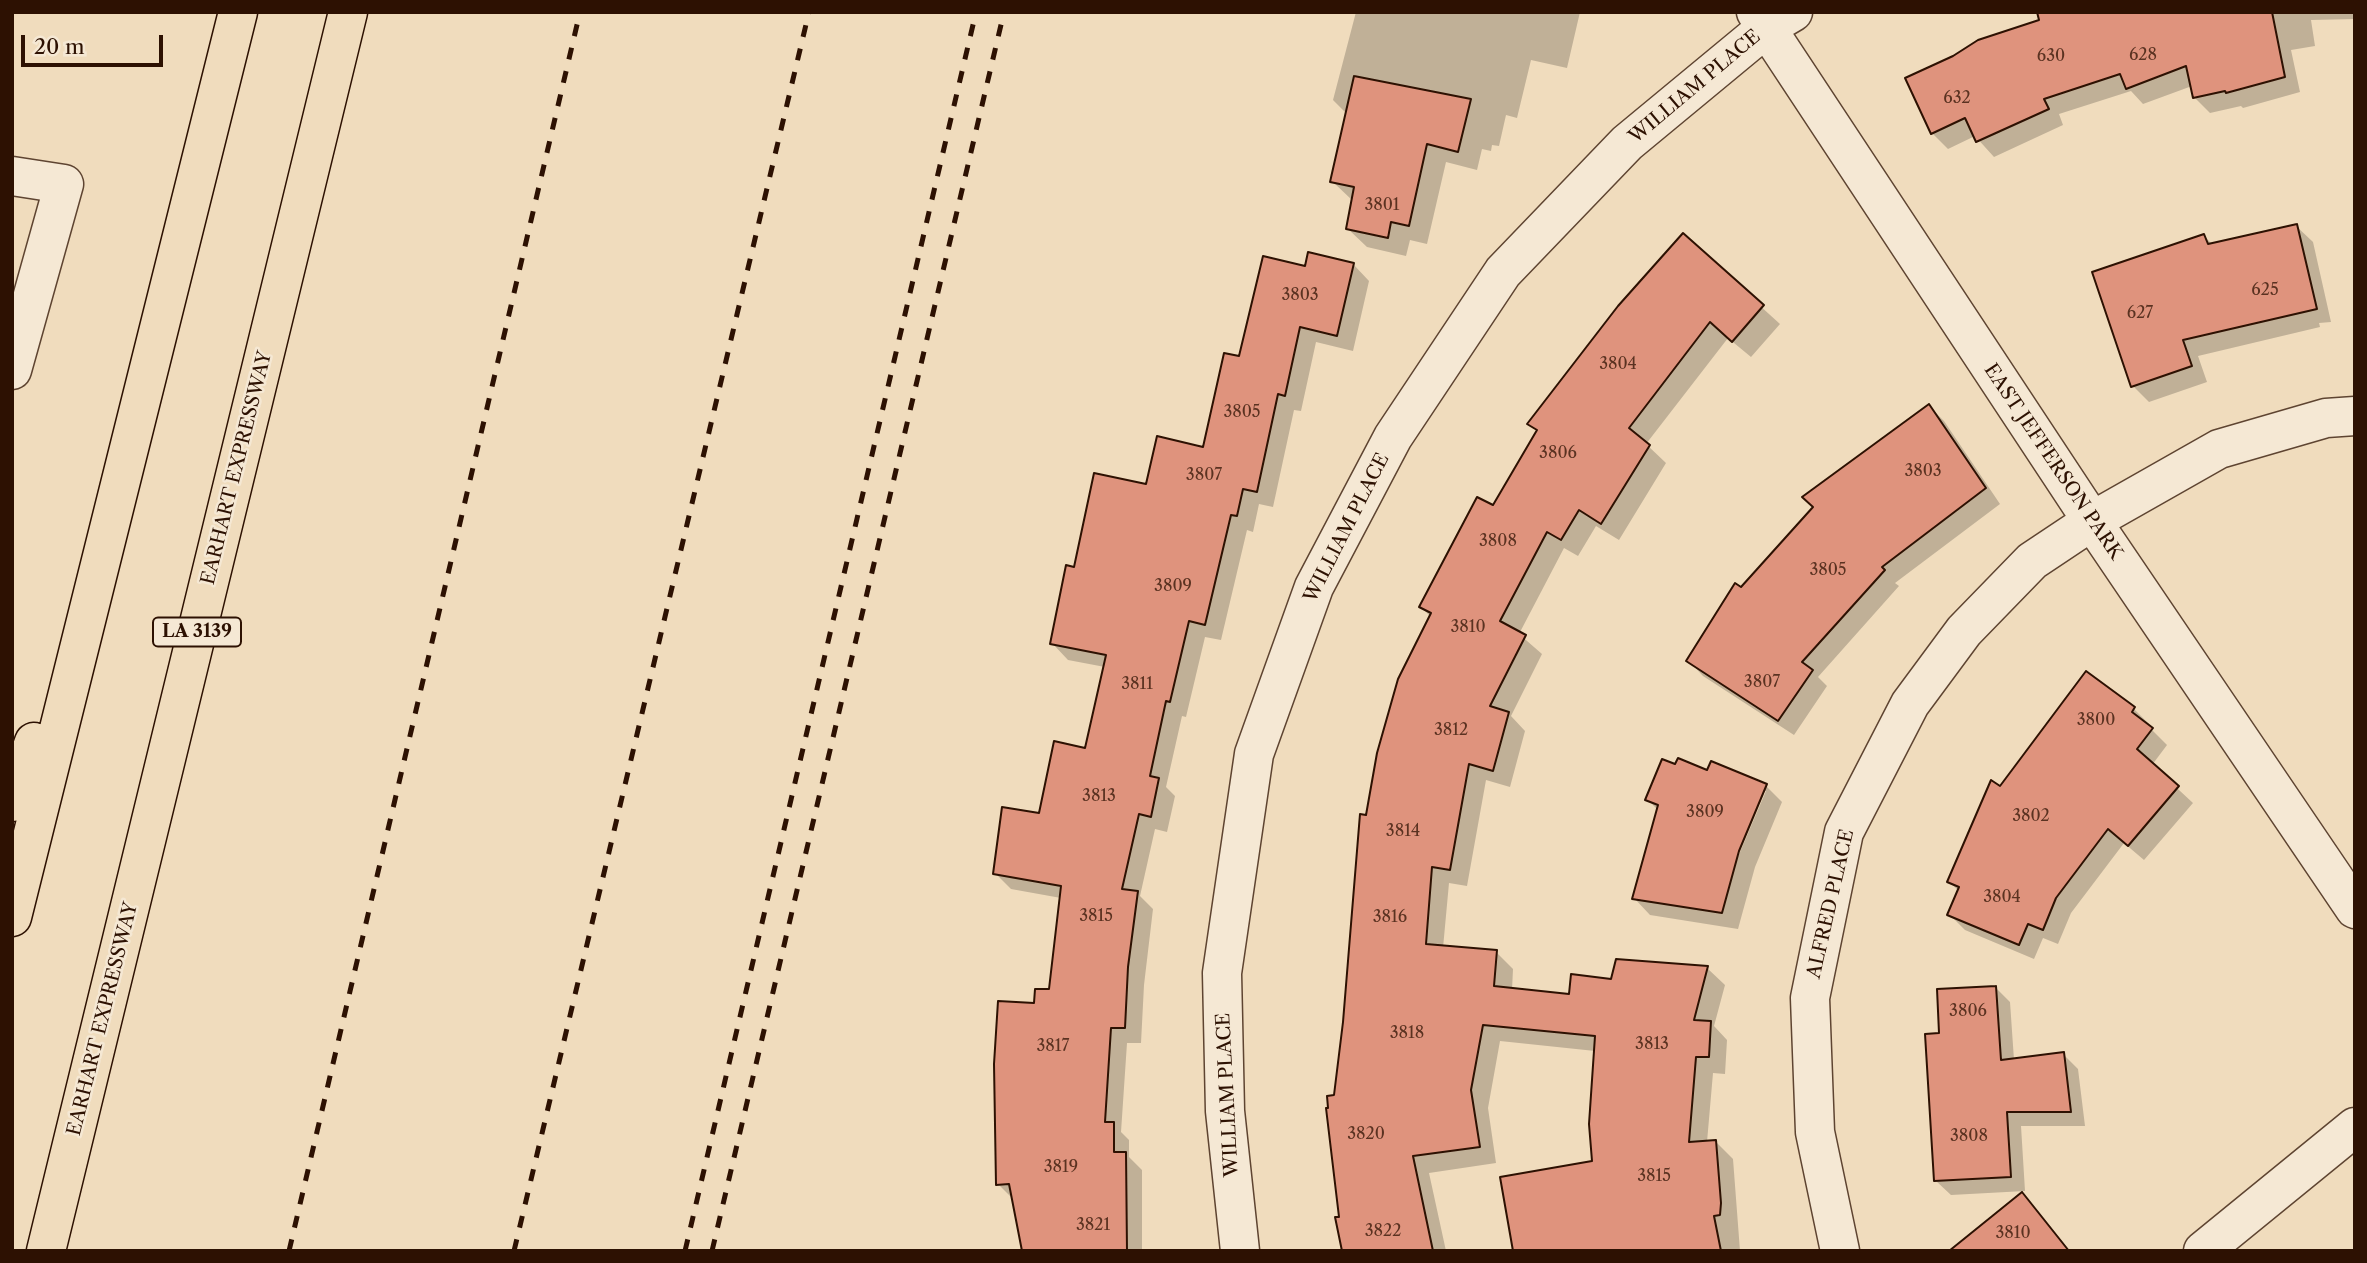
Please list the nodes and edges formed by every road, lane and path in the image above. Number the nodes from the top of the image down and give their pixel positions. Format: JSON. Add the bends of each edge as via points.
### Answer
{"nodes":[{"id":1,"x":237,"y":12,"type":"edge"},
{"id":2,"x":348,"y":12,"type":"edge"},
{"id":3,"x":1772,"y":17,"type":"edge"},
{"id":4,"x":12,"y":176,"type":"edge"},
{"id":5,"x":12,"y":370,"type":"edge"},
{"id":6,"x":2355,"y":416,"type":"edge"},
{"id":7,"x":2092,"y":521,"type":"junction"},
{"id":8,"x":100,"y":567,"type":"junction"},
{"id":9,"x":12,"y":802,"type":"edge"},
{"id":10,"x":2355,"y":909,"type":"edge"},
{"id":11,"x":12,"y":917,"type":"edge"},
{"id":12,"x":2355,"y":1127,"type":"edge"},
{"id":13,"x":49,"y":1242,"type":"edge"},
{"id":14,"x":1241,"y":1251,"type":"edge"},
{"id":15,"x":1840,"y":1251,"type":"edge"},
{"id":16,"x":2203,"y":1251,"type":"edge"}],
"edges":[{"from":1,"to":8,"type":"highway"},
{"from":2,"to":13,"type":"highway","name":"EARHART EXPRESSWAY","number":"LA 3139"},
{"from":3,"to":7,"type":"street","name":"EAST JEFFERSON PARK"},
{"from":3,"to":14,"type":"street","name":"WILLIAM PLACE","via":[[1627,144],[1503,272],[1393,437],[1314,587],[1254,754],[1222,973],[1225,1111]]},
{"from":4,"to":5,"type":"street","via":[[64,184]]},
{"from":6,"to":7,"type":"street","name":"ALFRED PLACE","via":[[2326,418],[2219,449]]},
{"from":7,"to":10,"type":"street","name":"EAST JEFFERSON PARK"},
{"from":7,"to":15,"type":"street","name":"ALFRED PLACE","via":[[2032,561],[1964,631],[1910,704],[1844,832],[1810,998],[1815,1132]]},
{"from":8,"to":9,"type":"highway"},
{"from":8,"to":11,"type":"highway"},
{"from":12,"to":16,"type":"street"}]}
